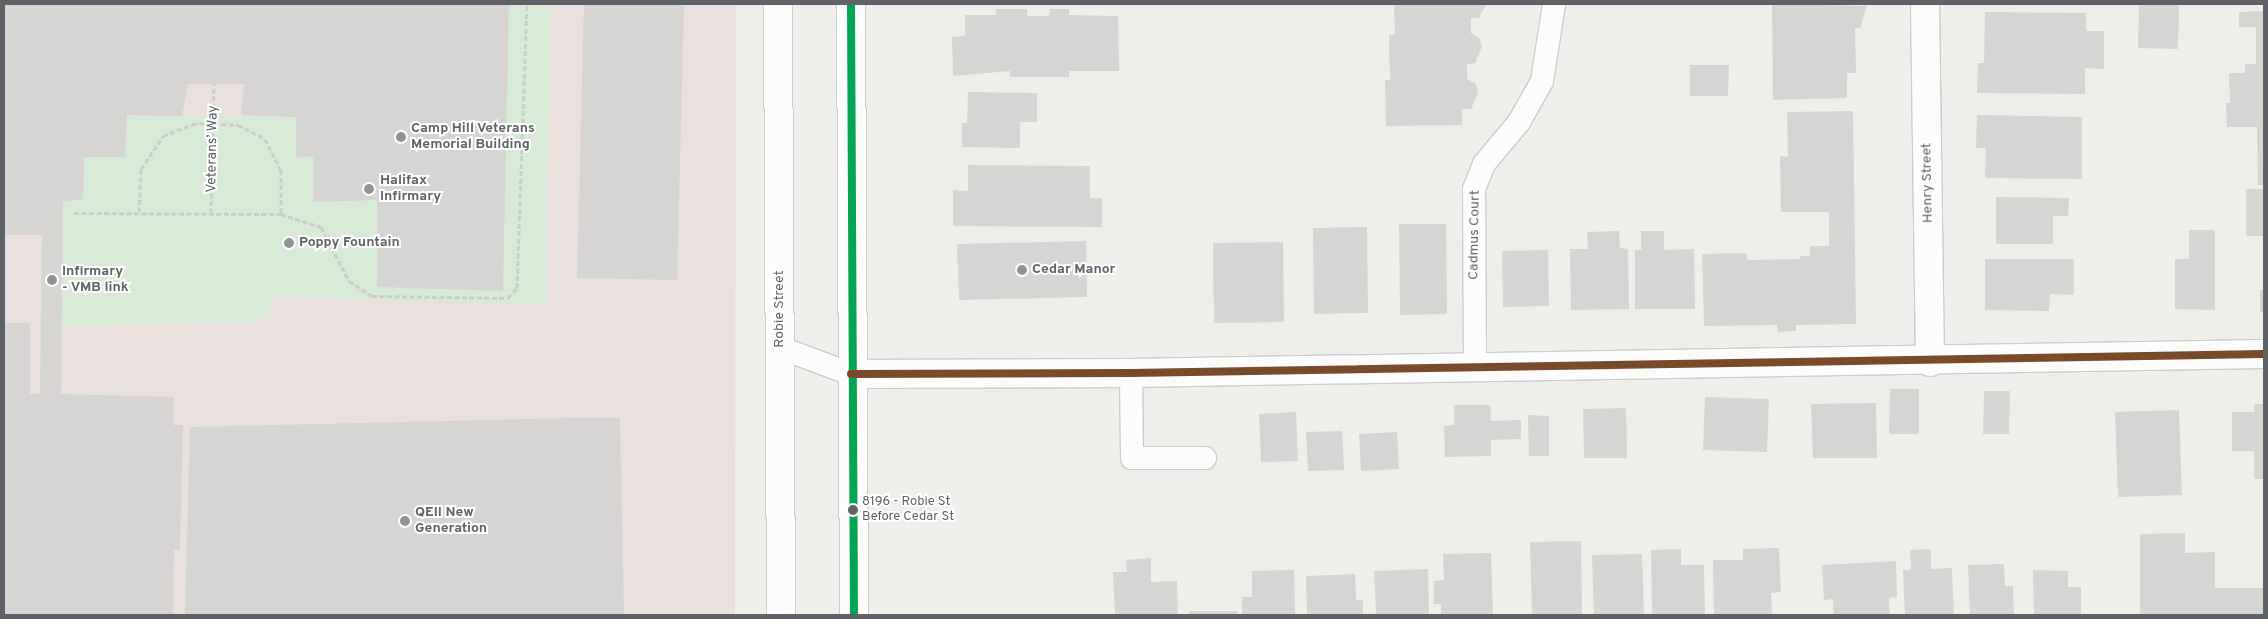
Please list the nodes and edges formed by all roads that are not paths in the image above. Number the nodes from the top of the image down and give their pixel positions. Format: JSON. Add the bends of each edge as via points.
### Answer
{"nodes":[{"id":1,"x":778,"y":4,"type":"edge"},
{"id":2,"x":850,"y":4,"type":"edge"},
{"id":3,"x":1554,"y":4,"type":"edge"},
{"id":4,"x":1925,"y":4,"type":"edge"},
{"id":5,"x":781,"y":348,"type":"junction"},
{"id":6,"x":2264,"y":354,"type":"edge"},
{"id":7,"x":1930,"y":362,"type":"junction"},
{"id":8,"x":1475,"y":368,"type":"junction"},
{"id":9,"x":1130,"y":373,"type":"junction"},
{"id":10,"x":850,"y":374,"type":"junction"},
{"id":11,"x":1205,"y":458,"type":"dead end"},
{"id":12,"x":781,"y":615,"type":"edge"},
{"id":13,"x":854,"y":615,"type":"edge"}],
"edges":[{"from":1,"to":5,"type":"street","name":"Robie Street"},
{"from":2,"to":10,"type":"street"},
{"from":3,"to":8,"type":"lane","name":"Cadmus Court","via":[[1542,81],[1519,122],[1484,164],[1474,189]]},
{"from":4,"to":7,"type":"street","name":"Henry Street"},
{"from":5,"to":10,"type":"lane"},
{"from":5,"to":12,"type":"street","name":"Robie Street"},
{"from":6,"to":7,"type":"street"},
{"from":7,"to":8,"type":"street"},
{"from":8,"to":9,"type":"street"},
{"from":9,"to":10,"type":"street"},
{"from":9,"to":11,"type":"lane","via":[[1132,458]]},
{"from":10,"to":13,"type":"street"}]}
